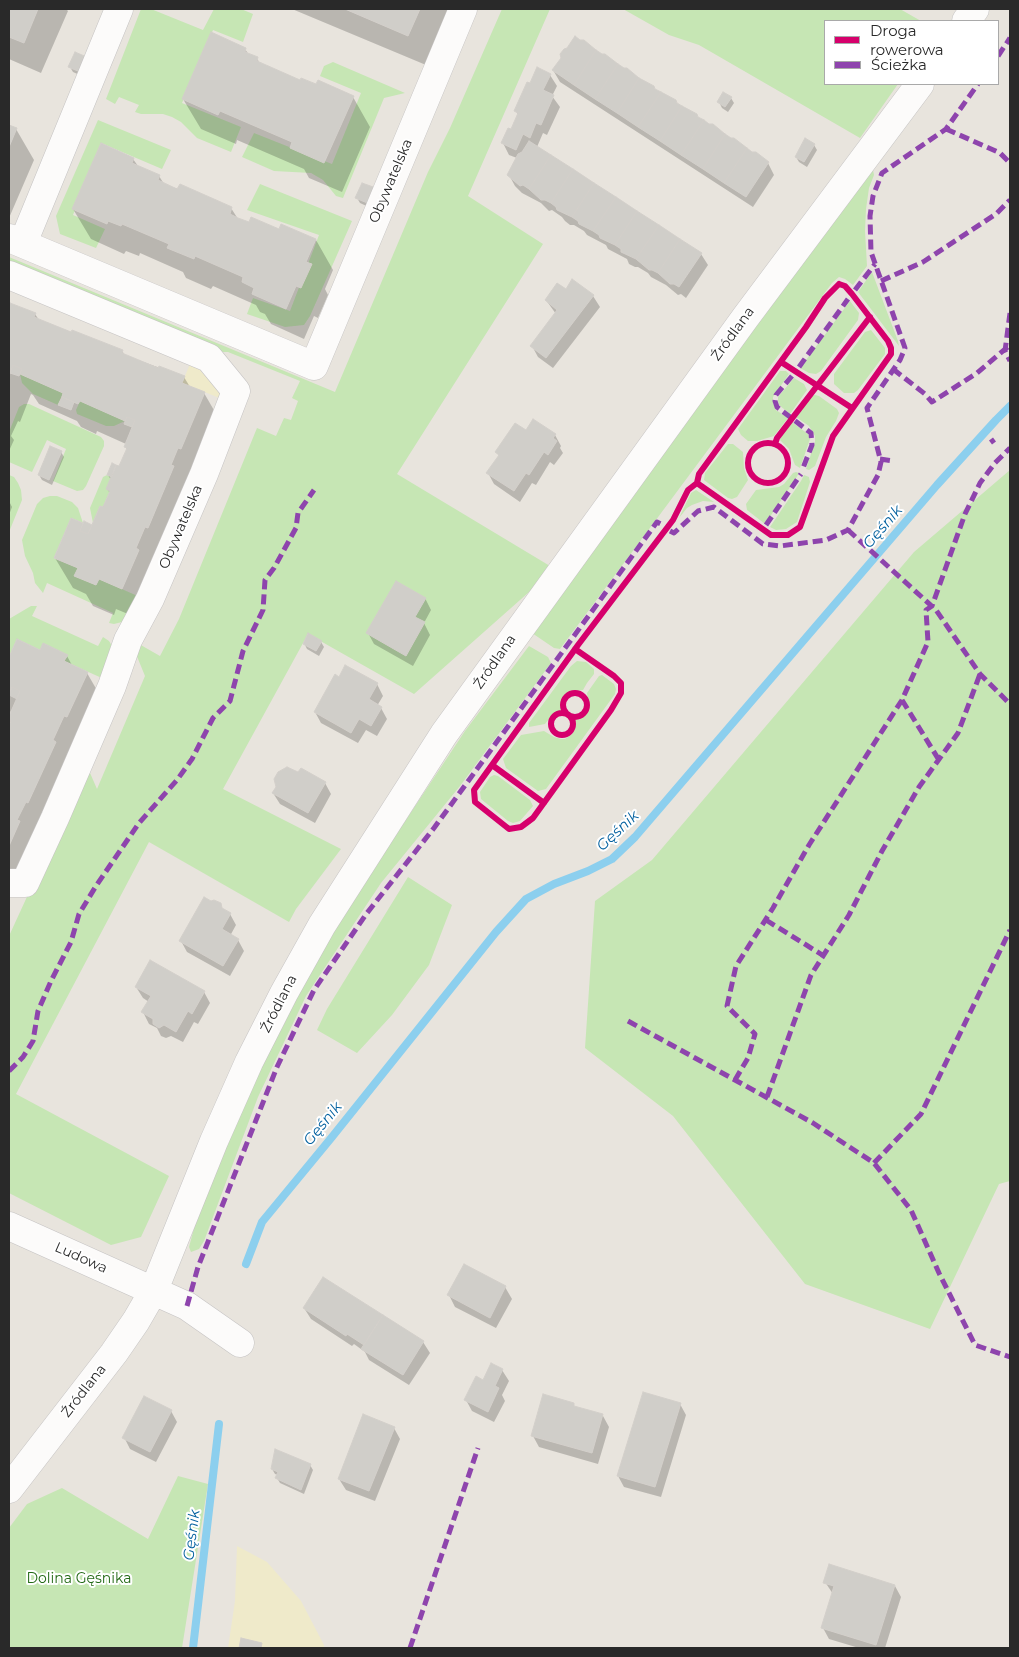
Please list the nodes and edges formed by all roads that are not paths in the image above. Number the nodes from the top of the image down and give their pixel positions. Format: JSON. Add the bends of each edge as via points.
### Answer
{"nodes":[{"id":1,"x":119,"y":9,"type":"edge"},
{"id":2,"x":463,"y":9,"type":"edge"},
{"id":3,"x":975,"y":9,"type":"edge"},
{"id":4,"x":967,"y":20,"type":"edge"},
{"id":5,"x":919,"y":85,"type":"edge"},
{"id":6,"x":16,"y":241,"type":"edge"},
{"id":7,"x":9,"y":275,"type":"edge"},
{"id":8,"x":9,"y":883,"type":"edge"},
{"id":9,"x":9,"y":1226,"type":"edge"},
{"id":10,"x":154,"y":1290,"type":"junction"},
{"id":11,"x":240,"y":1343,"type":"dead end"},
{"id":12,"x":9,"y":1489,"type":"edge"}],
"edges":[{"from":1,"to":6,"type":"street","name":"Obywatelska"},
{"from":2,"to":6,"type":"street","name":"Obywatelska","via":[[314,366]]},
{"from":3,"to":4,"type":"street"},
{"from":5,"to":10,"type":"street","name":"Źródlana","via":[[745,318],[445,732],[322,925],[249,1062]]},
{"from":7,"to":8,"type":"street","name":"Obywatelska","via":[[209,358],[236,391],[154,590],[128,640],[56,818],[25,883]]},
{"from":9,"to":10,"type":"street","name":"Ludowa"},
{"from":10,"to":11,"type":"street","via":[[187,1306]]},
{"from":10,"to":12,"type":"street","name":"Źródlana","via":[[114,1353]]}]}
